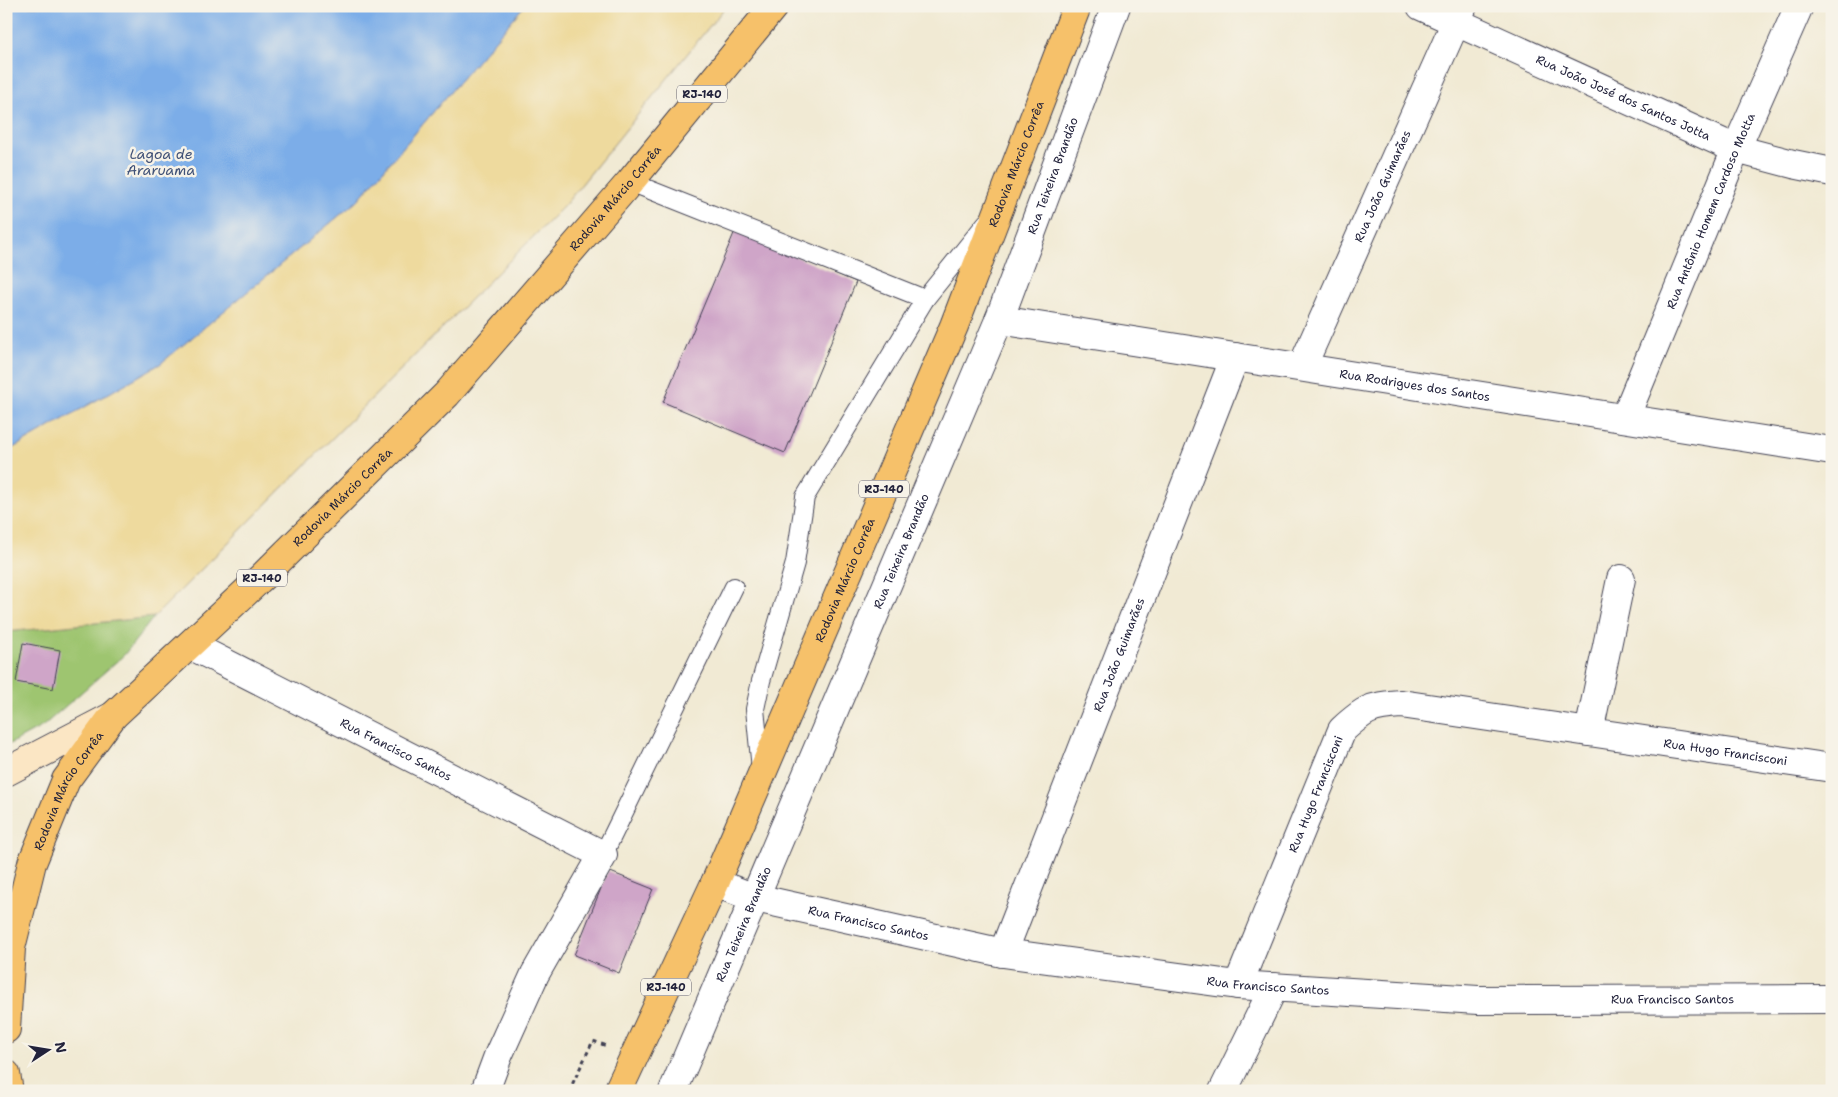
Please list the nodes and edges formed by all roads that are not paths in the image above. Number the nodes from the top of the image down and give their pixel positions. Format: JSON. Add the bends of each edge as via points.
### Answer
{"nodes":[{"id":1,"x":774,"y":6,"type":"edge"},
{"id":2,"x":1077,"y":6,"type":"edge"},
{"id":3,"x":1116,"y":6,"type":"edge"},
{"id":4,"x":1421,"y":6,"type":"edge"},
{"id":5,"x":1799,"y":6,"type":"edge"},
{"id":6,"x":1460,"y":14,"type":"edge"},
{"id":7,"x":1736,"y":149,"type":"junction"},
{"id":8,"x":1832,"y":172,"type":"edge"},
{"id":9,"x":630,"y":182,"type":"junction"},
{"id":10,"x":1001,"y":205,"type":"junction"},
{"id":11,"x":925,"y":298,"type":"junction"},
{"id":12,"x":999,"y":320,"type":"junction"},
{"id":13,"x":1235,"y":357,"type":"junction"},
{"id":14,"x":1302,"y":367,"type":"junction"},
{"id":15,"x":1625,"y":418,"type":"junction"},
{"id":16,"x":1832,"y":451,"type":"edge"},
{"id":17,"x":1621,"y":579,"type":"dead end"},
{"id":18,"x":734,"y":587,"type":"dead end"},
{"id":19,"x":190,"y":645,"type":"junction"},
{"id":20,"x":114,"y":716,"type":"junction"},
{"id":21,"x":1589,"y":732,"type":"junction"},
{"id":22,"x":1832,"y":768,"type":"edge"},
{"id":23,"x":6,"y":772,"type":"edge"},
{"id":24,"x":761,"y":772,"type":"junction"},
{"id":25,"x":603,"y":855,"type":"junction"},
{"id":26,"x":715,"y":883,"type":"junction"},
{"id":27,"x":756,"y":898,"type":"junction"},
{"id":28,"x":1003,"y":953,"type":"junction"},
{"id":29,"x":1238,"y":985,"type":"junction"},
{"id":30,"x":1274,"y":987,"type":"junction"},
{"id":31,"x":1832,"y":999,"type":"edge"},
{"id":32,"x":6,"y":1029,"type":"edge"},
{"id":33,"x":6,"y":1074,"type":"edge"},
{"id":34,"x":9,"y":1091,"type":"edge"},
{"id":35,"x":485,"y":1091,"type":"edge"},
{"id":36,"x":618,"y":1091,"type":"edge"},
{"id":37,"x":673,"y":1091,"type":"edge"},
{"id":38,"x":1223,"y":1091,"type":"edge"}],
"edges":[{"from":1,"to":9,"type":"highway","name":"Rodovia Márcio Corrêa","number":"RJ-140"},
{"from":2,"to":10,"type":"highway","name":"Rodovia Márcio Corrêa","number":"RJ-140"},
{"from":3,"to":12,"type":"street","name":"Rua Teixeira Brandão"},
{"from":4,"to":6,"type":"street","name":"Rua João José dos Santos Jotta"},
{"from":5,"to":7,"type":"street","name":"Rua Antônio Homem Cardoso Motta"},
{"from":6,"to":7,"type":"street","name":"Rua João José dos Santos Jotta"},
{"from":6,"to":14,"type":"street","name":"Rua João Guimarães"},
{"from":7,"to":8,"type":"street","name":"Rua João José dos Santos Jotta"},
{"from":7,"to":15,"type":"street","name":"Rua Antônio Homem Cardoso Motta"},
{"from":9,"to":11,"type":"lane"},
{"from":9,"to":19,"type":"highway","name":"Rodovia Márcio Corrêa","number":"RJ-140","via":[[447,394]]},
{"from":10,"to":11,"type":"lane"},
{"from":10,"to":24,"type":"highway","name":"Rodovia Márcio Corrêa","number":"RJ-140","via":[[954,326]]},
{"from":11,"to":24,"type":"lane","via":[[805,496],[795,563],[755,709]]},
{"from":12,"to":13,"type":"street","name":"Rua Rodrigues dos Santos"},
{"from":12,"to":27,"type":"street","name":"Rua Teixeira Brandão"},
{"from":13,"to":14,"type":"street","name":"Rua Rodrigues dos Santos"},
{"from":13,"to":28,"type":"street","name":"Rua João Guimarães"},
{"from":14,"to":15,"type":"street","name":"Rua Rodrigues dos Santos"},
{"from":15,"to":16,"type":"street","name":"Rua Rodrigues dos Santos"},
{"from":17,"to":21,"type":"street"},
{"from":18,"to":25,"type":"lane"},
{"from":19,"to":20,"type":"highway","name":"Rodovia Márcio Corrêa","number":"RJ-140"},
{"from":19,"to":25,"type":"street","name":"Rua Francisco Santos"},
{"from":20,"to":23,"type":"street"},
{"from":20,"to":32,"type":"highway","name":"Rodovia Márcio Corrêa","number":"RJ-140","via":[[66,780],[32,863],[11,948]]},
{"from":21,"to":22,"type":"street","name":"Rua Hugo Francisconi"},
{"from":21,"to":29,"type":"street","name":"Rua Hugo Francisconi","via":[[1401,704],[1380,705],[1361,713],[1342,730]]},
{"from":24,"to":26,"type":"highway","name":"Rodovia Márcio Corrêa","number":"RJ-140"},
{"from":25,"to":35,"type":"street","via":[[535,974]]},
{"from":26,"to":27,"type":"street","name":"Rua Francisco Santos"},
{"from":26,"to":36,"type":"highway","name":"Rodovia Márcio Corrêa","number":"RJ-140"},
{"from":27,"to":28,"type":"street","name":"Rua Francisco Santos"},
{"from":27,"to":37,"type":"street","name":"Rua Teixeira Brandão"},
{"from":28,"to":29,"type":"street","name":"Rua Francisco Santos"},
{"from":29,"to":30,"type":"street","name":"Rua Francisco Santos"},
{"from":30,"to":31,"type":"street","name":"Rua Francisco Santos","via":[[1478,1000]]},
{"from":30,"to":38,"type":"street"},
{"from":33,"to":34,"type":"highway"}]}
